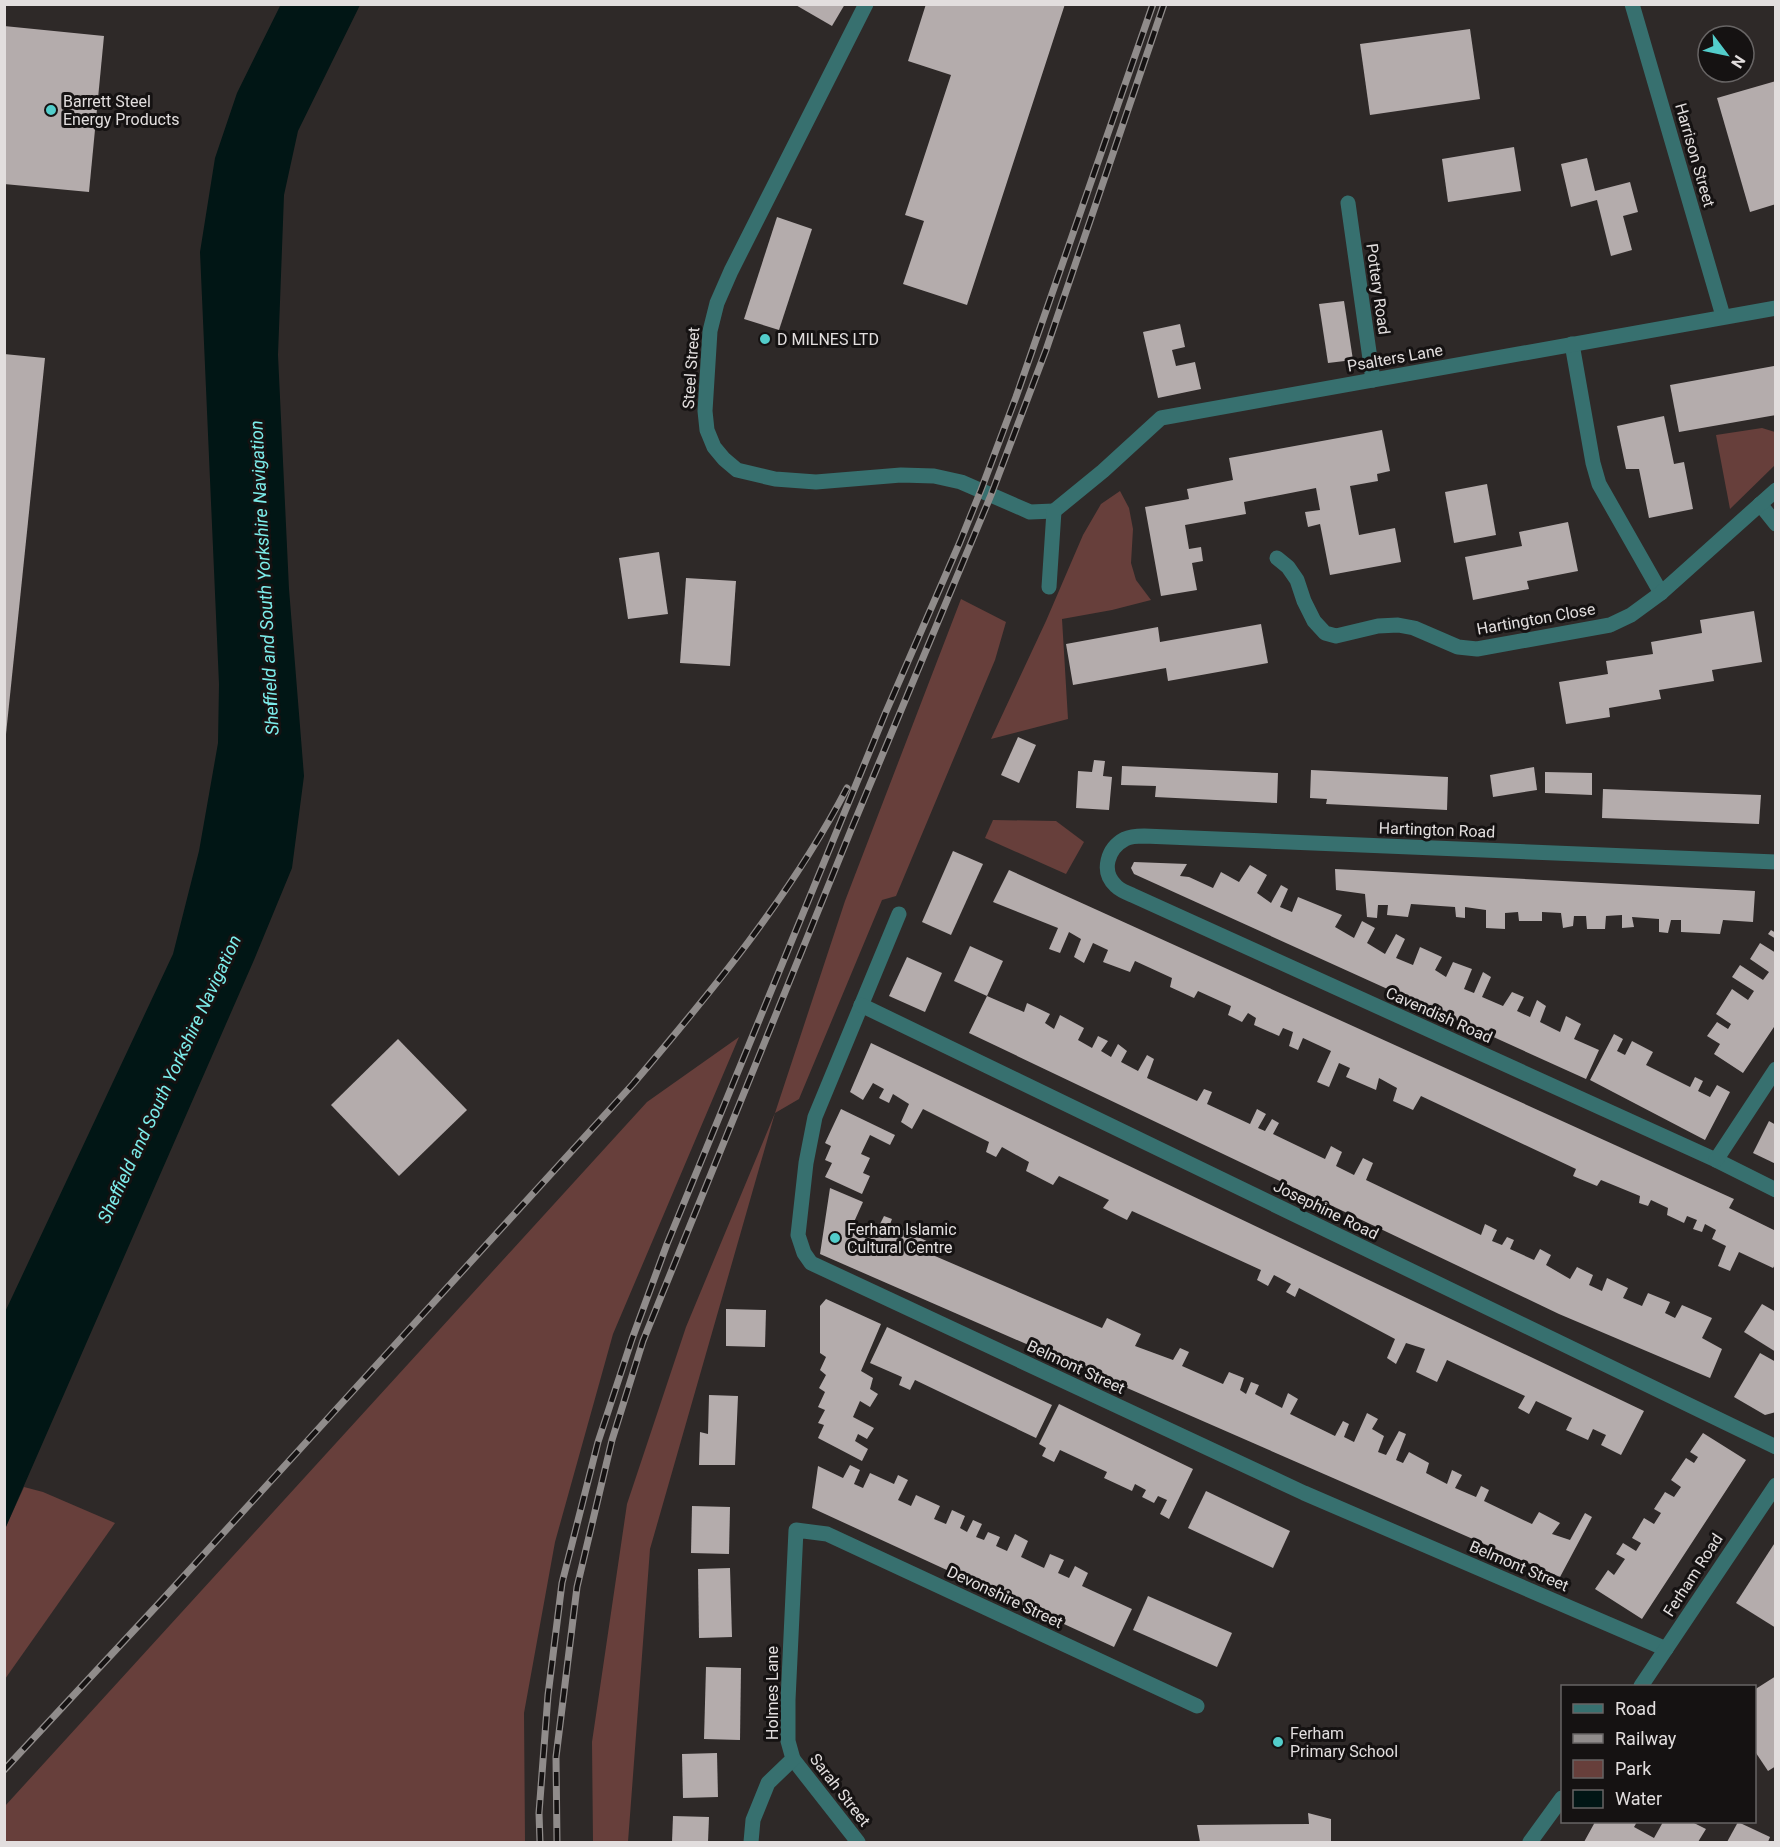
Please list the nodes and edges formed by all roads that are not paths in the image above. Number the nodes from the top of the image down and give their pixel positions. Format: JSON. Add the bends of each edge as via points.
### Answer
{"nodes":[{"id":1,"x":866,"y":4,"type":"edge"},
{"id":2,"x":1632,"y":4,"type":"edge"},
{"id":3,"x":1348,"y":203,"type":"dead end"},
{"id":4,"x":1776,"y":308,"type":"edge"},
{"id":5,"x":1723,"y":316,"type":"junction"},
{"id":6,"x":1572,"y":345,"type":"junction"},
{"id":7,"x":1373,"y":380,"type":"junction"},
{"id":8,"x":1776,"y":490,"type":"edge"},
{"id":9,"x":1760,"y":504,"type":"junction"},
{"id":10,"x":1054,"y":511,"type":"junction"},
{"id":11,"x":1776,"y":524,"type":"edge"},
{"id":12,"x":1277,"y":558,"type":"dead end"},
{"id":13,"x":1049,"y":587,"type":"dead end"},
{"id":14,"x":1661,"y":593,"type":"junction"},
{"id":15,"x":1107,"y":858,"type":"joint"},
{"id":16,"x":1776,"y":862,"type":"edge"},
{"id":17,"x":899,"y":914,"type":"dead end"},
{"id":18,"x":861,"y":1005,"type":"junction"},
{"id":19,"x":1776,"y":1070,"type":"edge"},
{"id":20,"x":1716,"y":1160,"type":"junction"},
{"id":21,"x":1776,"y":1190,"type":"edge"},
{"id":22,"x":1776,"y":1447,"type":"edge"},
{"id":23,"x":1776,"y":1485,"type":"edge"},
{"id":24,"x":796,"y":1530,"type":"joint"},
{"id":25,"x":1666,"y":1649,"type":"junction"},
{"id":26,"x":1642,"y":1685,"type":"edge"},
{"id":27,"x":1197,"y":1706,"type":"dead end"},
{"id":28,"x":793,"y":1759,"type":"junction"},
{"id":29,"x":1561,"y":1801,"type":"edge"},
{"id":30,"x":751,"y":1842,"type":"edge"},
{"id":31,"x":858,"y":1842,"type":"edge"},
{"id":32,"x":1530,"y":1842,"type":"edge"}],
"edges":[{"from":1,"to":10,"type":"street","name":"Steel Street","via":[[717,303],[710,331],[707,430],[714,447],[737,470],[774,479],[816,482],[934,476],[961,482],[1030,512]]},
{"from":2,"to":5,"type":"street","name":"Harrison Street"},
{"from":3,"to":7,"type":"street","name":"Pottery Road"},
{"from":4,"to":5,"type":"street","name":"Psalters Lane"},
{"from":5,"to":6,"type":"street","name":"Psalters Lane"},
{"from":6,"to":7,"type":"street","name":"Psalters Lane"},
{"from":6,"to":14,"type":"street","via":[[1599,484]]},
{"from":7,"to":10,"type":"street","name":"Psalters Lane","via":[[1161,418]]},
{"from":8,"to":9,"type":"street","name":"Hartington Close"},
{"from":9,"to":11,"type":"street"},
{"from":9,"to":14,"type":"street","name":"Hartington Close"},
{"from":10,"to":13,"type":"street"},
{"from":12,"to":14,"type":"street","name":"Hartington Close","via":[[1297,580],[1314,621],[1325,633],[1336,636],[1398,625],[1458,647],[1477,649],[1610,625]]},
{"from":15,"to":16,"type":"street","name":"Hartington Road","via":[[1128,837],[1144,836]]},
{"from":15,"to":20,"type":"street","name":"Cavendish Road","via":[[1108,872],[1115,885],[1132,896]]},
{"from":17,"to":18,"type":"street","name":"Belmont Street"},
{"from":18,"to":22,"type":"street","name":"Josephine Road"},
{"from":18,"to":25,"type":"street","name":"Belmont Street","via":[[815,1117],[806,1163],[798,1235],[811,1263],[1304,1493]]},
{"from":19,"to":20,"type":"street"},
{"from":20,"to":21,"type":"street","name":"Cavendish Road"},
{"from":23,"to":25,"type":"street","name":"Ferham Road"},
{"from":24,"to":27,"type":"street","name":"Devonshire Street","via":[[827,1534]]},
{"from":24,"to":28,"type":"street","name":"Holmes Lane","via":[[788,1700],[788,1741]]},
{"from":25,"to":26,"type":"street","name":"Ferham Road"},
{"from":28,"to":30,"type":"street","name":"Holmes Lane","via":[[768,1783],[753,1820]]},
{"from":28,"to":31,"type":"street","name":"Sarah Street"},
{"from":29,"to":32,"type":"street"}]}
